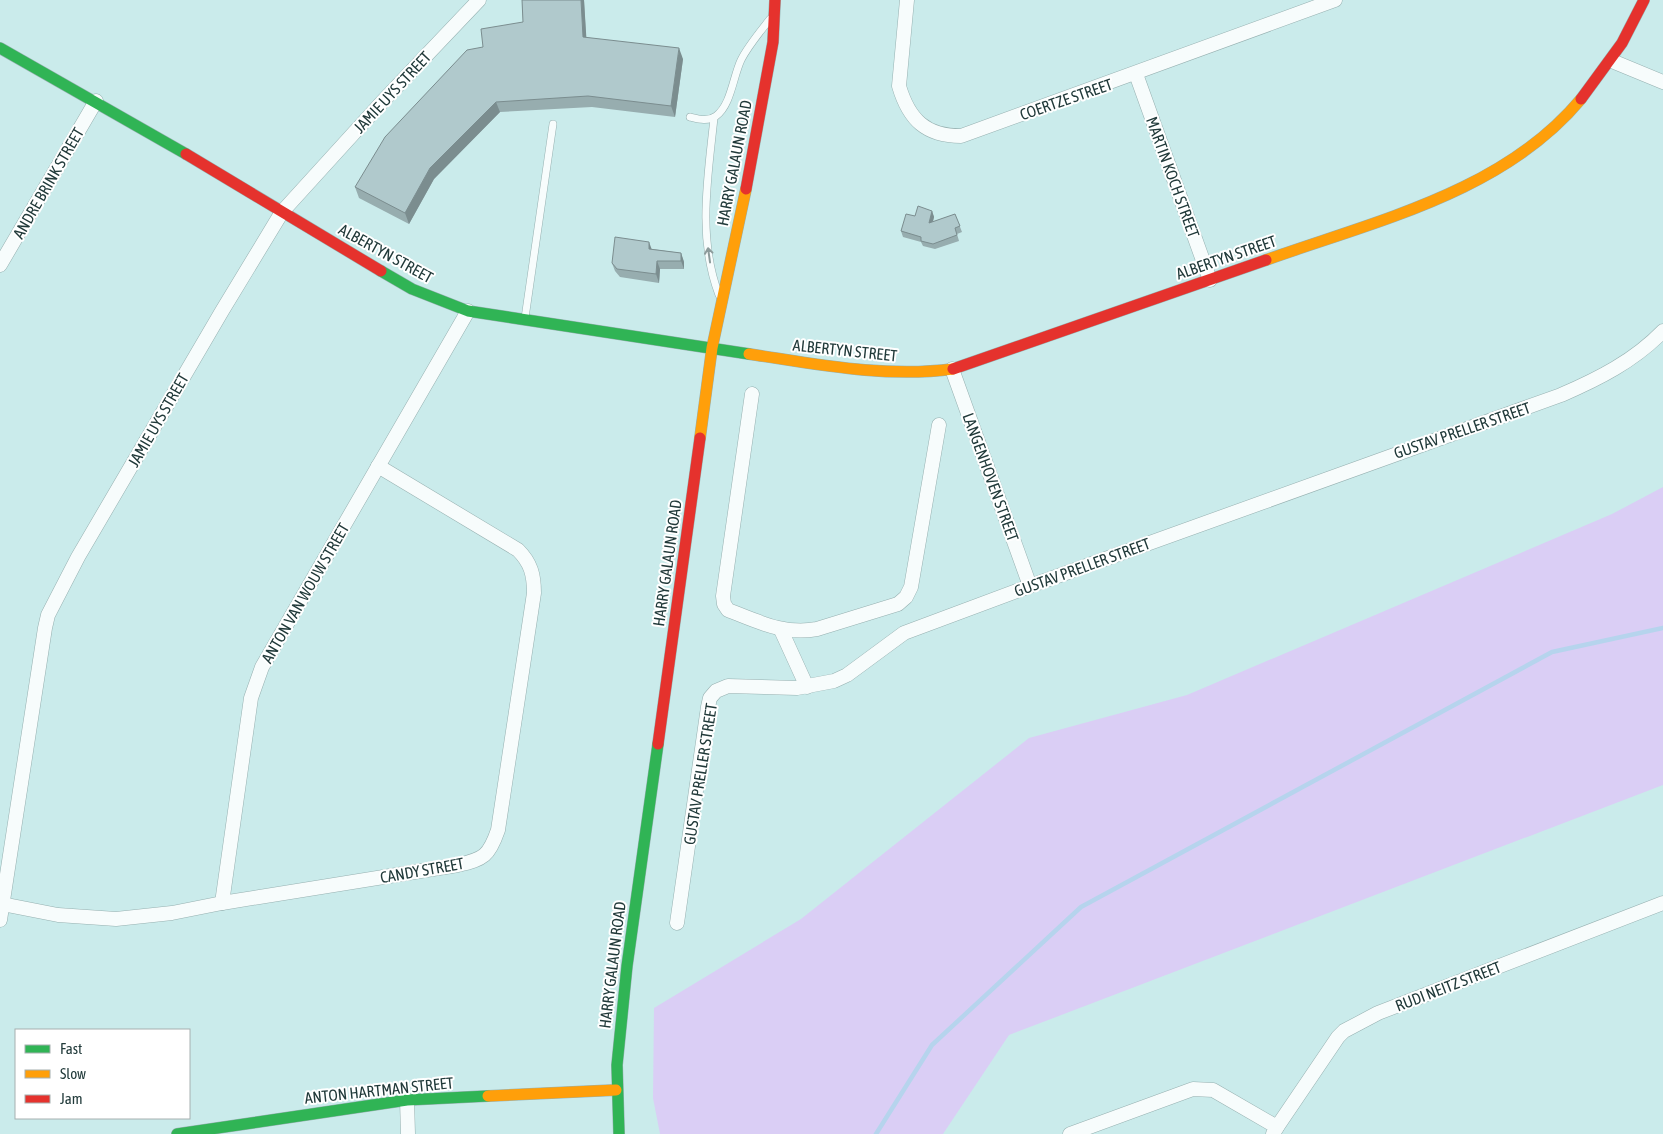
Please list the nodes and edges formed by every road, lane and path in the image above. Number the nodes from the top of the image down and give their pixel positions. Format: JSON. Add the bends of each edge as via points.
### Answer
{"nodes":[{"id":1,"x":479,"y":0,"type":"edge"},
{"id":2,"x":775,"y":0,"type":"edge"},
{"id":3,"x":907,"y":0,"type":"edge"},
{"id":4,"x":1335,"y":0,"type":"edge"},
{"id":5,"x":1644,"y":0,"type":"edge"},
{"id":6,"x":775,"y":13,"type":"junction"},
{"id":7,"x":0,"y":48,"type":"edge"},
{"id":8,"x":1612,"y":61,"type":"junction"},
{"id":9,"x":1136,"y":74,"type":"junction"},
{"id":10,"x":1663,"y":82,"type":"edge"},
{"id":11,"x":96,"y":101,"type":"junction"},
{"id":12,"x":690,"y":117,"type":"dead end"},
{"id":13,"x":714,"y":118,"type":"junction"},
{"id":14,"x":553,"y":124,"type":"dead end"},
{"id":15,"x":282,"y":212,"type":"junction"},
{"id":16,"x":0,"y":265,"type":"edge"},
{"id":17,"x":1210,"y":280,"type":"junction"},
{"id":18,"x":722,"y":302,"type":"junction"},
{"id":19,"x":468,"y":311,"type":"junction"},
{"id":20,"x":525,"y":318,"type":"junction"},
{"id":21,"x":1663,"y":331,"type":"edge"},
{"id":22,"x":712,"y":348,"type":"junction"},
{"id":23,"x":952,"y":369,"type":"junction"},
{"id":24,"x":752,"y":394,"type":"dead end"},
{"id":25,"x":939,"y":425,"type":"dead end"},
{"id":26,"x":378,"y":466,"type":"junction"},
{"id":27,"x":1030,"y":586,"type":"junction"},
{"id":28,"x":782,"y":630,"type":"junction"},
{"id":29,"x":807,"y":687,"type":"junction"},
{"id":30,"x":222,"y":903,"type":"junction"},
{"id":31,"x":1663,"y":903,"type":"edge"},
{"id":32,"x":2,"y":904,"type":"junction"},
{"id":33,"x":0,"y":920,"type":"edge"},
{"id":34,"x":677,"y":923,"type":"dead end"},
{"id":35,"x":616,"y":1090,"type":"junction"},
{"id":36,"x":407,"y":1100,"type":"junction"},
{"id":37,"x":1275,"y":1130,"type":"edge"},
{"id":38,"x":177,"y":1134,"type":"edge"},
{"id":39,"x":408,"y":1134,"type":"edge"},
{"id":40,"x":619,"y":1134,"type":"edge"},
{"id":41,"x":1070,"y":1134,"type":"edge"}],
"edges":[{"from":1,"to":15,"type":"street","name":"JAMIE UYS STREET"},
{"from":2,"to":6,"type":"street","name":"HARRY GALAUN ROAD"},
{"from":3,"to":9,"type":"street","name":"COERTZE STREET","via":[[899,86],[910,114],[937,134],[961,136]]},
{"from":4,"to":9,"type":"street","name":"COERTZE STREET"},
{"from":5,"to":8,"type":"street","name":"ALBERTYN STREET"},
{"from":6,"to":13,"type":"lane","via":[[741,59],[725,104]]},
{"from":6,"to":18,"type":"street","name":"HARRY GALAUN ROAD","via":[[746,190]]},
{"from":7,"to":11,"type":"street","name":"ALBERTYN STREET"},
{"from":8,"to":10,"type":"street"},
{"from":8,"to":17,"type":"street","name":"ALBERTYN STREET","via":[[1561,120],[1524,151],[1473,180],[1355,229]]},
{"from":9,"to":17,"type":"street","name":"MARTIN KOCH STREET"},
{"from":11,"to":15,"type":"street","name":"ALBERTYN STREET"},
{"from":11,"to":16,"type":"street","name":"ANDRE BRINK STREET"},
{"from":12,"to":13,"type":"lane"},
{"from":18,"to":13,"type":"lane","one_way":true,"via":[[712,275],[707,244],[706,187]]},
{"from":14,"to":20,"type":"lane"},
{"from":15,"to":19,"type":"street","name":"ALBERTYN STREET","via":[[412,289]]},
{"from":15,"to":32,"type":"street","name":"JAMIE UYS STREET","via":[[78,557],[48,615]]},
{"from":17,"to":23,"type":"street","name":"ALBERTYN STREET"},
{"from":18,"to":22,"type":"street","name":"HARRY GALAUN ROAD"},
{"from":19,"to":20,"type":"street","name":"ALBERTYN STREET"},
{"from":19,"to":26,"type":"street","name":"ANTON VAN WOUW STREET"},
{"from":20,"to":22,"type":"street","name":"ALBERTYN STREET"},
{"from":21,"to":27,"type":"street","name":"GUSTAV PRELLER STREET","via":[[1610,372],[1561,395]]},
{"from":22,"to":23,"type":"street","name":"ALBERTYN STREET","via":[[880,373]]},
{"from":22,"to":35,"type":"street","name":"HARRY GALAUN ROAD","via":[[626,966]]},
{"from":23,"to":27,"type":"street","name":"LANGENHOVEN STREET"},
{"from":24,"to":28,"type":"street","via":[[724,604],[728,610]]},
{"from":25,"to":28,"type":"street","via":[[911,587],[906,597],[898,604],[817,629]]},
{"from":26,"to":30,"type":"street","name":"ANTON VAN WOUW STREET","via":[[274,644],[251,698]]},
{"from":26,"to":30,"type":"street","name":"CANDY STREET","via":[[518,550],[528,559],[534,576],[495,839],[486,856],[464,864]]},
{"from":27,"to":29,"type":"street","name":"GUSTAV PRELLER STREET","via":[[904,633],[847,675]]},
{"from":28,"to":29,"type":"street"},
{"from":29,"to":34,"type":"street","name":"GUSTAV PRELLER STREET","via":[[733,686],[716,691],[710,698]]},
{"from":30,"to":32,"type":"street","name":"CANDY STREET","via":[[116,919],[58,916]]},
{"from":31,"to":37,"type":"street","name":"RUDI NEITZ STREET","via":[[1378,1013],[1344,1031]]},
{"from":32,"to":33,"type":"street","name":"JAMIE UYS STREET"},
{"from":35,"to":36,"type":"street","name":"ANTON HARTMAN STREET"},
{"from":35,"to":40,"type":"street","name":"HARRY GALAUN ROAD"},
{"from":36,"to":38,"type":"street","name":"ANTON HARTMAN STREET"},
{"from":36,"to":39,"type":"street"},
{"from":37,"to":41,"type":"street","name":"RUDI NEITZ STREET","via":[[1213,1090],[1193,1089]]}]}
